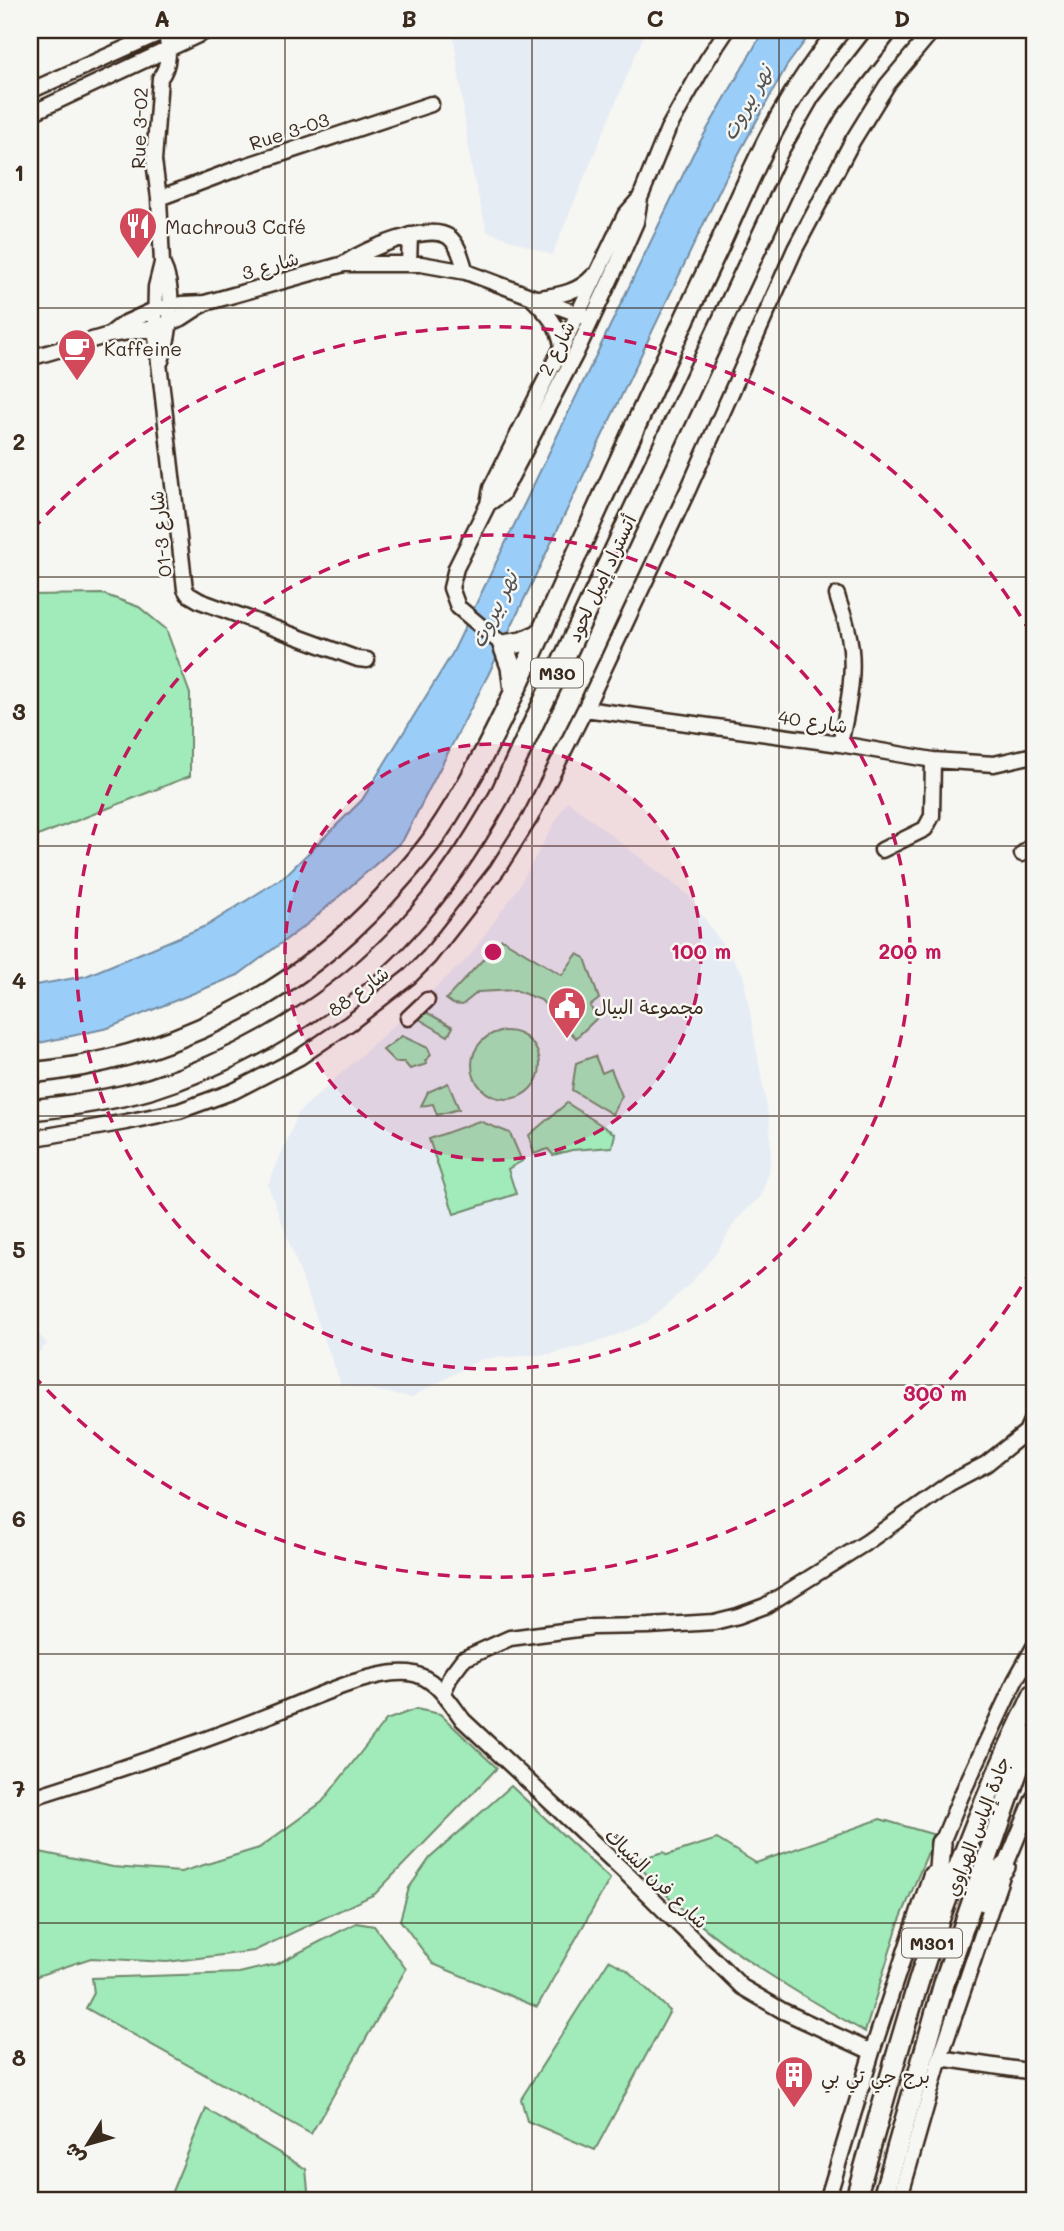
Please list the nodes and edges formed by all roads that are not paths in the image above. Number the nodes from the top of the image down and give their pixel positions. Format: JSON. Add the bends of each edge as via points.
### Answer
{"nodes":[{"id":1,"x":166,"y":30,"type":"edge"},
{"id":2,"x":208,"y":30,"type":"edge"},
{"id":3,"x":727,"y":30,"type":"edge"},
{"id":4,"x":840,"y":30,"type":"edge"},
{"id":5,"x":888,"y":30,"type":"edge"},
{"id":6,"x":933,"y":30,"type":"edge"},
{"id":7,"x":147,"y":35,"type":"edge"},
{"id":8,"x":169,"y":50,"type":"junction"},
{"id":9,"x":148,"y":59,"type":"junction"},
{"id":10,"x":160,"y":78,"type":"junction"},
{"id":11,"x":30,"y":92,"type":"edge"},
{"id":12,"x":432,"y":104,"type":"dead end"},
{"id":13,"x":30,"y":114,"type":"edge"},
{"id":14,"x":159,"y":198,"type":"junction"},
{"id":15,"x":640,"y":198,"type":"junction"},
{"id":16,"x":411,"y":236,"type":"junction"},
{"id":17,"x":344,"y":264,"type":"junction"},
{"id":18,"x":410,"y":264,"type":"junction"},
{"id":19,"x":601,"y":267,"type":"junction"},
{"id":20,"x":466,"y":272,"type":"junction"},
{"id":21,"x":533,"y":297,"type":"junction"},
{"id":22,"x":205,"y":303,"type":"junction"},
{"id":23,"x":163,"y":307,"type":"junction"},
{"id":24,"x":585,"y":316,"type":"junction"},
{"id":25,"x":162,"y":326,"type":"junction"},
{"id":26,"x":108,"y":335,"type":"junction"},
{"id":27,"x":562,"y":347,"type":"junction"},
{"id":28,"x":30,"y":358,"type":"edge"},
{"id":29,"x":160,"y":362,"type":"joint"},
{"id":30,"x":488,"y":505,"type":"junction"},
{"id":31,"x":836,"y":595,"type":"dead end"},
{"id":32,"x":540,"y":634,"type":"junction"},
{"id":33,"x":503,"y":645,"type":"junction"},
{"id":34,"x":367,"y":660,"type":"dead end"},
{"id":35,"x":514,"y":691,"type":"junction"},
{"id":36,"x":585,"y":709,"type":"junction"},
{"id":37,"x":840,"y":744,"type":"junction"},
{"id":38,"x":1034,"y":755,"type":"edge"},
{"id":39,"x":933,"y":760,"type":"junction"},
{"id":40,"x":882,"y":850,"type":"dead end"},
{"id":41,"x":427,"y":1000,"type":"dead end"},
{"id":42,"x":408,"y":1018,"type":"dead end"},
{"id":43,"x":30,"y":1073,"type":"edge"},
{"id":44,"x":30,"y":1110,"type":"edge"},
{"id":45,"x":30,"y":1139,"type":"edge"},
{"id":46,"x":1034,"y":1414,"type":"edge"},
{"id":47,"x":1030,"y":1435,"type":"edge"},
{"id":48,"x":1034,"y":1647,"type":"edge"},
{"id":49,"x":443,"y":1693,"type":"junction"},
{"id":50,"x":1034,"y":1694,"type":"edge"},
{"id":51,"x":1034,"y":1735,"type":"edge"},
{"id":52,"x":1034,"y":1797,"type":"edge"},
{"id":53,"x":30,"y":1798,"type":"edge"},
{"id":54,"x":941,"y":1843,"type":"junction"},
{"id":55,"x":1005,"y":1867,"type":"junction"},
{"id":56,"x":922,"y":1970,"type":"junction"},
{"id":57,"x":945,"y":1980,"type":"junction"},
{"id":58,"x":872,"y":2052,"type":"junction"},
{"id":59,"x":940,"y":2058,"type":"junction"},
{"id":60,"x":1034,"y":2072,"type":"edge"},
{"id":61,"x":827,"y":2201,"type":"edge"},
{"id":62,"x":855,"y":2201,"type":"edge"},
{"id":63,"x":882,"y":2201,"type":"edge"},
{"id":64,"x":899,"y":2201,"type":"edge"}],
"edges":[{"from":1,"to":7,"type":"street"},
{"from":1,"to":8,"type":"street"},
{"from":2,"to":8,"type":"street"},
{"from":3,"to":15,"type":"street","name":"شارع 2","via":[[668,129]]},
{"from":4,"to":32,"type":"highway","name":"أتستراد إميل لحود","number":"M30","via":[[779,118]]},
{"from":5,"to":44,"type":"highway","name":"أتستراد إميل لحود","number":"M30","via":[[828,107],[797,161],[499,797],[426,905],[348,983],[258,1042],[204,1069],[148,1089]]},
{"from":6,"to":36,"type":"street","name":"شارع 88","via":[[887,85],[853,139],[795,250]]},
{"from":7,"to":9,"type":"street"},
{"from":7,"to":11,"type":"street"},
{"from":8,"to":9,"type":"street"},
{"from":8,"to":10,"type":"street","name":"Rue 3-02"},
{"from":9,"to":10,"type":"street"},
{"from":9,"to":13,"type":"street"},
{"from":10,"to":14,"type":"street","name":"Rue 3-02","via":[[154,161]]},
{"from":12,"to":14,"type":"street","name":"Rue 3-03"},
{"from":14,"to":23,"type":"street","name":"Rue 3-02","via":[[162,263],[156,287]]},
{"from":15,"to":19,"type":"street","name":"شارع 2","via":[[625,215]]},
{"from":15,"to":24,"type":"street","name":"شارع 2","via":[[636,222]]},
{"from":16,"to":17,"type":"street","name":"شارع 3"},
{"from":16,"to":18,"type":"street"},
{"from":16,"to":20,"type":"street","name":"شارع 3","via":[[445,235],[456,245]]},
{"from":17,"to":18,"type":"street","name":"شارع 3"},
{"from":17,"to":22,"type":"street","name":"شارع 3"},
{"from":18,"to":20,"type":"street","name":"شارع 3"},
{"from":19,"to":21,"type":"street","via":[[580,288]]},
{"from":19,"to":24,"type":"street","name":"شارع 2"},
{"from":20,"to":21,"type":"street","name":"شارع 3"},
{"from":21,"to":24,"type":"street","name":"شارع 3"},
{"from":21,"to":27,"type":"street","via":[[557,328]]},
{"from":22,"to":23,"type":"street"},
{"from":22,"to":25,"type":"street"},
{"from":23,"to":25,"type":"street","name":"Rue 3-02"},
{"from":23,"to":26,"type":"street"},
{"from":24,"to":27,"type":"street","name":"شارع 2"},
{"from":24,"to":30,"type":"street","name":"شارع 2","via":[[502,494]]},
{"from":25,"to":26,"type":"street"},
{"from":25,"to":29,"type":"street","name":"Rue 3-02","via":[[167,344]]},
{"from":26,"to":28,"type":"street"},
{"from":27,"to":30,"type":"street","name":"شارع 2","via":[[491,488]]},
{"from":29,"to":34,"type":"street","name":"شارع 3-01","via":[[188,594]]},
{"from":30,"to":33,"type":"street","name":"شارع 2","via":[[452,578],[453,598]]},
{"from":31,"to":37,"type":"street","via":[[849,634],[852,672]]},
{"from":32,"to":33,"type":"highway"},
{"from":32,"to":35,"type":"highway","name":"أتستراد إميل لحود","number":"M30"},
{"from":33,"to":35,"type":"highway"},
{"from":35,"to":43,"type":"highway","name":"أتستراد إميل لحود","number":"M30","via":[[472,775],[424,852],[354,929],[327,951],[274,990],[202,1029],[104,1062]]},
{"from":36,"to":37,"type":"street","name":"شارع 40"},
{"from":36,"to":45,"type":"street","name":"شارع 88","via":[[530,818],[497,870],[429,957],[350,1023],[300,1057],[179,1111]]},
{"from":37,"to":39,"type":"street","name":"شارع 40"},
{"from":38,"to":39,"type":"street","name":"شارع 40","via":[[995,764]]},
{"from":39,"to":40,"type":"street","via":[[932,816],[926,829]]},
{"from":41,"to":42,"type":"street"},
{"from":46,"to":47,"type":"street"},
{"from":47,"to":49,"type":"street","via":[[765,1606],[714,1622],[593,1627],[510,1637],[463,1659]]},
{"from":48,"to":54,"type":"street","name":"جادة إلياس الهراوي"},
{"from":49,"to":53,"type":"street","name":"شارع فرن الشباك","via":[[428,1679],[412,1673],[377,1676]]},
{"from":49,"to":58,"type":"street","name":"شارع فرن الشباك","via":[[463,1720],[742,1987]]},
{"from":50,"to":56,"type":"highway","name":"جادة إلياس الهراوي","number":"M301","via":[[977,1820]]},
{"from":51,"to":57,"type":"highway","name":"جادة إلياس الهراوي","number":"M301"},
{"from":52,"to":55,"type":"street"},
{"from":54,"to":56,"type":"highway"},
{"from":54,"to":58,"type":"street","name":"جادة إلياس الهراوي"},
{"from":55,"to":57,"type":"highway","via":[[995,1878]]},
{"from":55,"to":59,"type":"street"},
{"from":56,"to":62,"type":"highway","name":"جادة إلياس الهراوي","number":"M301"},
{"from":57,"to":63,"type":"highway","name":"جادة إلياس الهراوي","number":"M301"},
{"from":58,"to":61,"type":"street","name":"جادة إلياس الهراوي"},
{"from":59,"to":60,"type":"street"},
{"from":59,"to":64,"type":"street"}]}
